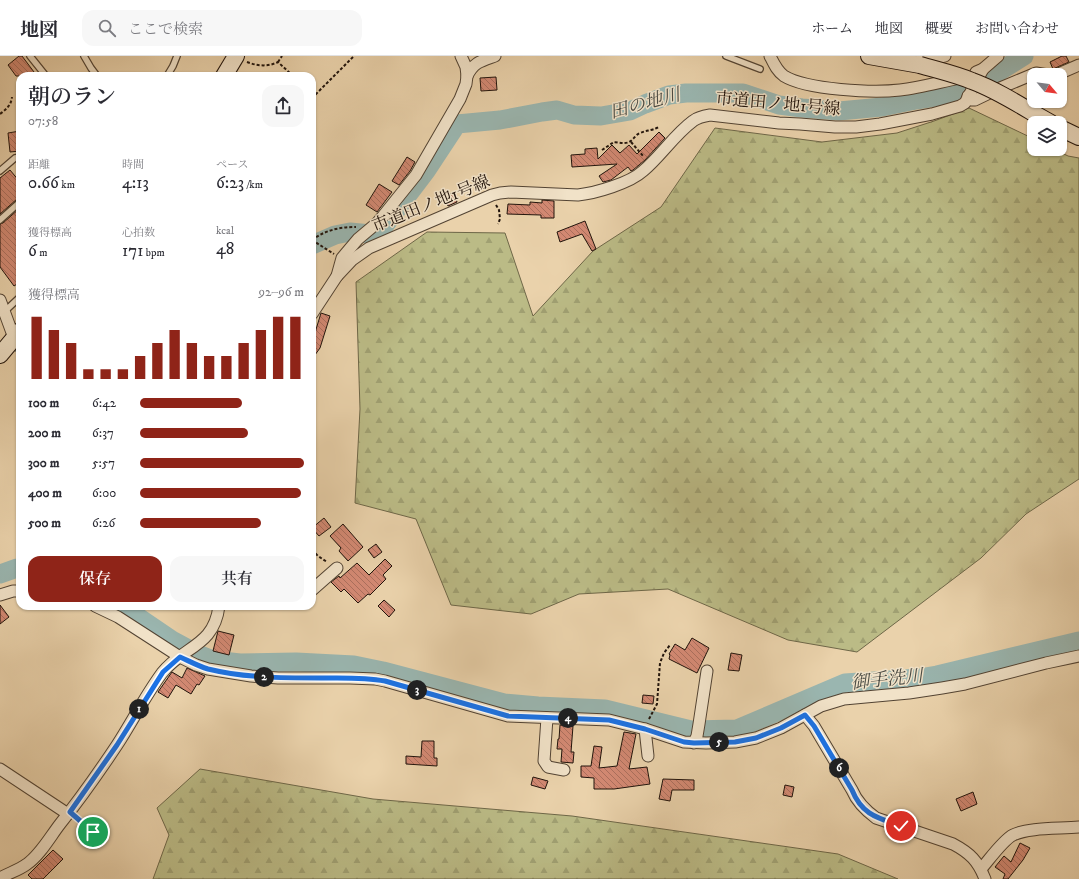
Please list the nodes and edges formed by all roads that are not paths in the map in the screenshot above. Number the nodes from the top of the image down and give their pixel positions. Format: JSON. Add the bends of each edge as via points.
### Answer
{"nodes":[{"id":1,"x":30,"y":56,"type":"edge"},
{"id":2,"x":84,"y":56,"type":"edge"},
{"id":3,"x":176,"y":56,"type":"edge"},
{"id":4,"x":236,"y":56,"type":"edge"},
{"id":5,"x":461,"y":56,"type":"edge"},
{"id":6,"x":495,"y":56,"type":"edge"},
{"id":7,"x":726,"y":56,"type":"edge"},
{"id":8,"x":770,"y":56,"type":"edge"},
{"id":9,"x":869,"y":56,"type":"edge"},
{"id":10,"x":945,"y":56,"type":"edge"},
{"id":11,"x":998,"y":56,"type":"edge"},
{"id":12,"x":915,"y":64,"type":"junction"},
{"id":13,"x":1079,"y":65,"type":"edge"},
{"id":14,"x":760,"y":69,"type":"dead end"},
{"id":15,"x":983,"y":69,"type":"junction"},
{"id":16,"x":1067,"y":70,"type":"edge"},
{"id":17,"x":43,"y":72,"type":"edge"},
{"id":18,"x":94,"y":72,"type":"edge"},
{"id":19,"x":169,"y":72,"type":"edge"},
{"id":20,"x":226,"y":72,"type":"edge"},
{"id":21,"x":467,"y":76,"type":"junction"},
{"id":22,"x":1027,"y":77,"type":"edge"},
{"id":23,"x":969,"y":95,"type":"junction"},
{"id":24,"x":1038,"y":116,"type":"edge"},
{"id":25,"x":1067,"y":131,"type":"edge"},
{"id":26,"x":1079,"y":137,"type":"edge"},
{"id":27,"x":16,"y":158,"type":"edge"},
{"id":28,"x":0,"y":171,"type":"edge"},
{"id":29,"x":16,"y":206,"type":"edge"},
{"id":30,"x":0,"y":220,"type":"edge"},
{"id":31,"x":337,"y":276,"type":"junction"},
{"id":32,"x":0,"y":300,"type":"edge"},
{"id":33,"x":16,"y":301,"type":"edge"},
{"id":34,"x":316,"y":308,"type":"edge"},
{"id":35,"x":4,"y":312,"type":"junction"},
{"id":36,"x":16,"y":335,"type":"edge"},
{"id":37,"x":16,"y":338,"type":"edge"},
{"id":38,"x":0,"y":355,"type":"edge"},
{"id":39,"x":337,"y":568,"type":"road end"},
{"id":40,"x":316,"y":586,"type":"edge"},
{"id":41,"x":16,"y":591,"type":"edge"},
{"id":42,"x":0,"y":594,"type":"edge"},
{"id":43,"x":104,"y":610,"type":"edge"},
{"id":44,"x":218,"y":610,"type":"edge"},
{"id":45,"x":182,"y":655,"type":"junction"},
{"id":46,"x":1079,"y":656,"type":"edge"},
{"id":47,"x":707,"y":671,"type":"dead end"},
{"id":48,"x":805,"y":715,"type":"junction"},
{"id":49,"x":547,"y":718,"type":"junction"},
{"id":50,"x":646,"y":727,"type":"junction"},
{"id":51,"x":695,"y":740,"type":"junction"},
{"id":52,"x":648,"y":756,"type":"dead end"},
{"id":53,"x":0,"y":769,"type":"edge"},
{"id":54,"x":564,"y":770,"type":"dead end"},
{"id":55,"x":69,"y":813,"type":"junction"},
{"id":56,"x":1079,"y":827,"type":"edge"},
{"id":57,"x":983,"y":874,"type":"edge"},
{"id":58,"x":0,"y":878,"type":"edge"}],
"edges":[{"from":1,"to":17,"type":"lane"},
{"from":2,"to":18,"type":"lane"},
{"from":3,"to":19,"type":"lane"},
{"from":4,"to":20,"type":"main road"},
{"from":5,"to":21,"type":"street"},
{"from":6,"to":21,"type":"street","via":[[475,65]]},
{"from":7,"to":14,"type":"lane"},
{"from":8,"to":15,"type":"street","via":[[780,72],[790,79],[806,84],[854,90],[881,91],[920,87],[968,76]]},
{"from":9,"to":12,"type":"main road"},
{"from":10,"to":12,"type":"street"},
{"from":11,"to":15,"type":"street"},
{"from":12,"to":24,"type":"main road","bridge":true,"via":[[976,83],[1003,95]]},
{"from":13,"to":16,"type":"street"},
{"from":15,"to":23,"type":"street","name":"市道田ノ地1号線"},
{"from":21,"to":31,"type":"street","via":[[460,99],[420,169],[383,216],[342,258]]},
{"from":22,"to":23,"type":"street","via":[[975,100],[971,100]]},
{"from":23,"to":31,"type":"street","name":"市道田ノ地1号線","via":[[960,106],[932,114],[856,127],[701,116],[682,131],[642,172],[627,181],[578,195],[511,192],[492,195],[369,248],[352,260]]},
{"from":25,"to":26,"type":"main road"},
{"from":27,"to":28,"type":"lane"},
{"from":29,"to":30,"type":"lane"},
{"from":31,"to":34,"type":"street"},
{"from":32,"to":35,"type":"street"},
{"from":33,"to":35,"type":"lane"},
{"from":35,"to":36,"type":"street"},
{"from":37,"to":38,"type":"main road"},
{"from":39,"to":40,"type":"street"},
{"from":41,"to":42,"type":"street"},
{"from":43,"to":45,"type":"street"},
{"from":44,"to":45,"type":"street","via":[[212,629],[206,637]]},
{"from":45,"to":49,"type":"street","via":[[196,665],[208,669],[278,678],[375,679],[508,716]]},
{"from":45,"to":55,"type":"street","via":[[163,672],[117,745]]},
{"from":46,"to":48,"type":"street","via":[[950,687],[844,699],[821,706]]},
{"from":47,"to":51,"type":"street"},
{"from":48,"to":51,"type":"street","via":[[756,738],[735,742]]},
{"from":48,"to":57,"type":"street","via":[[866,811],[876,818],[963,849],[975,860]]},
{"from":49,"to":50,"type":"street","via":[[609,720]]},
{"from":49,"to":54,"type":"street","via":[[544,761],[548,767]]},
{"from":50,"to":51,"type":"street","via":[[684,742]]},
{"from":50,"to":52,"type":"street"},
{"from":53,"to":55,"type":"street"},
{"from":55,"to":58,"type":"street","via":[[28,864]]},
{"from":56,"to":57,"type":"street","via":[[1035,830],[1013,835],[1005,842]]}]}
